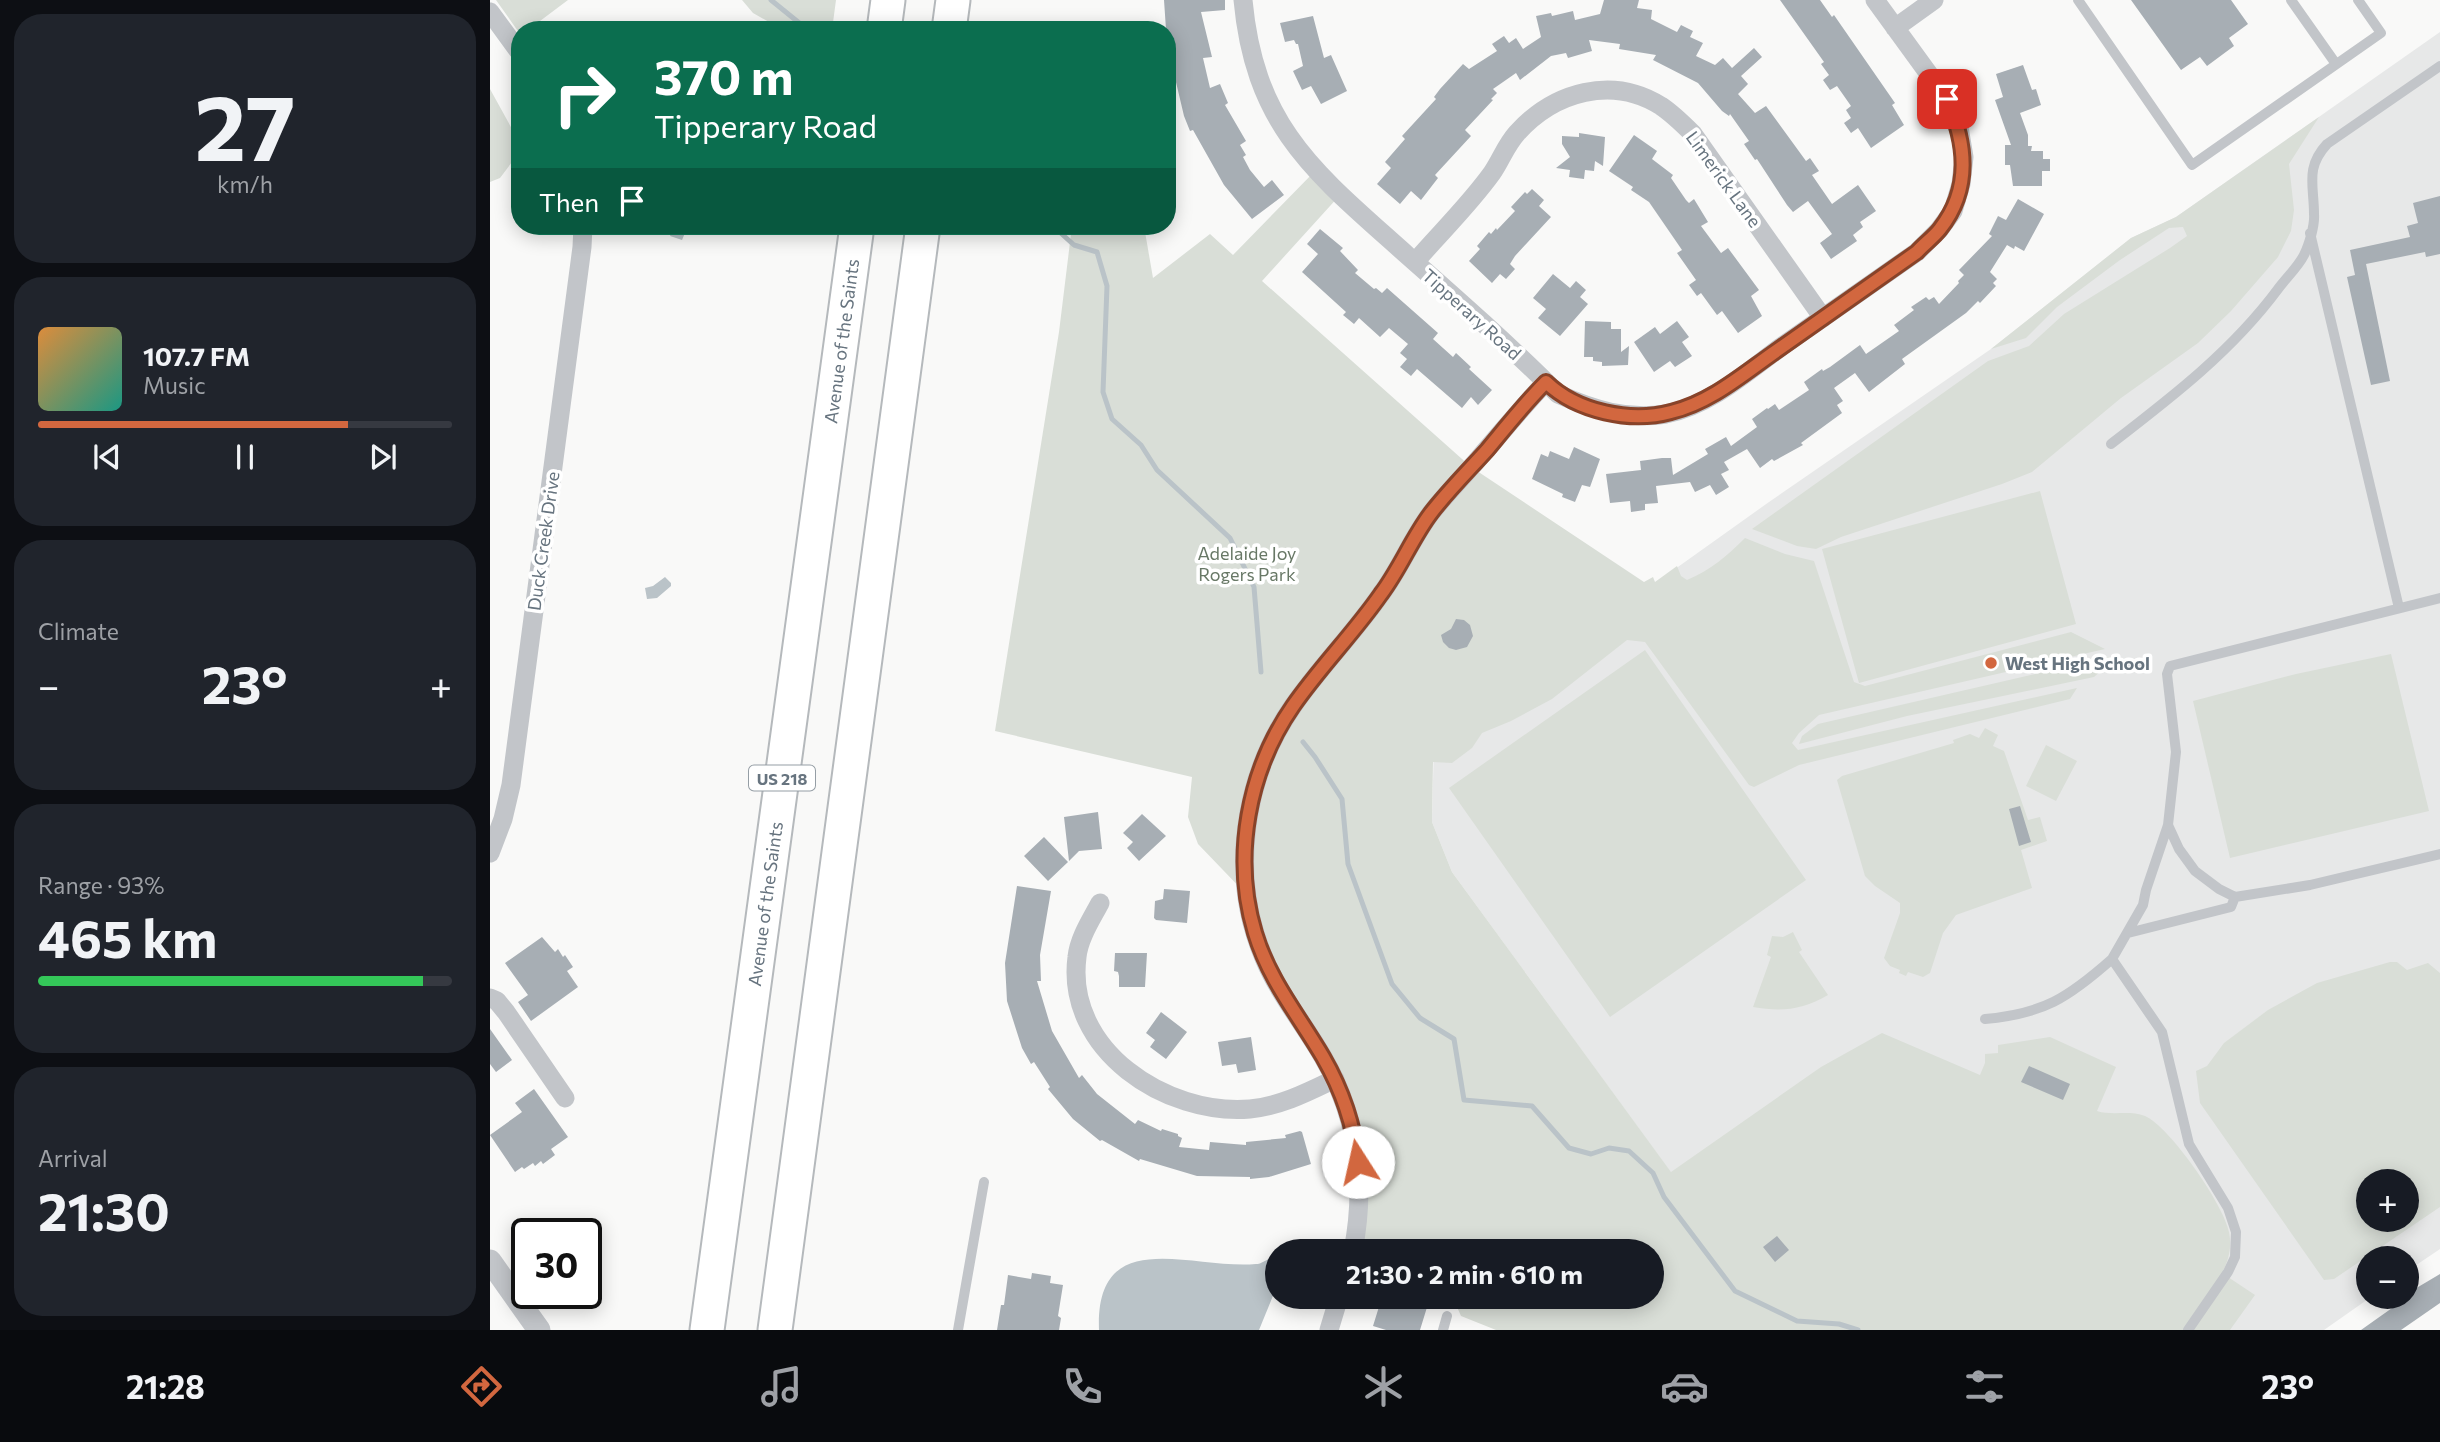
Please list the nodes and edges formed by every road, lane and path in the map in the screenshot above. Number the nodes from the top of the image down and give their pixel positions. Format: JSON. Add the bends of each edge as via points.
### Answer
{"nodes":[{"id":1,"x":888,"y":0,"type":"edge"},
{"id":2,"x":953,"y":0,"type":"edge"},
{"id":3,"x":1242,"y":0,"type":"edge"},
{"id":4,"x":1875,"y":0,"type":"edge"},
{"id":5,"x":1934,"y":0,"type":"edge"},
{"id":6,"x":2078,"y":0,"type":"edge"},
{"id":7,"x":2291,"y":0,"type":"edge"},
{"id":8,"x":2358,"y":0,"type":"edge"},
{"id":9,"x":490,"y":12,"type":"edge"},
{"id":10,"x":885,"y":21,"type":"edge"},
{"id":11,"x":950,"y":21,"type":"edge"},
{"id":12,"x":1895,"y":29,"type":"junction"},
{"id":13,"x":511,"y":40,"type":"edge"},
{"id":14,"x":2336,"y":64,"type":"junction"},
{"id":15,"x":2440,"y":66,"type":"edge"},
{"id":16,"x":2310,"y":233,"type":"junction"},
{"id":17,"x":583,"y":235,"type":"edge"},
{"id":18,"x":856,"y":235,"type":"edge"},
{"id":19,"x":922,"y":235,"type":"edge"},
{"id":20,"x":1415,"y":262,"type":"junction"},
{"id":21,"x":1823,"y":318,"type":"junction"},
{"id":22,"x":1546,"y":382,"type":"junction"},
{"id":23,"x":2110,"y":443,"type":"dead end"},
{"id":24,"x":2440,"y":598,"type":"edge"},
{"id":25,"x":2399,"y":608,"type":"junction"},
{"id":26,"x":2168,"y":825,"type":"junction"},
{"id":27,"x":490,"y":853,"type":"edge"},
{"id":28,"x":2440,"y":854,"type":"edge"},
{"id":29,"x":2235,"y":897,"type":"junction"},
{"id":30,"x":1100,"y":903,"type":"dead end"},
{"id":31,"x":2128,"y":933,"type":"junction"},
{"id":32,"x":2112,"y":959,"type":"junction"},
{"id":33,"x":490,"y":999,"type":"edge"},
{"id":34,"x":1984,"y":1019,"type":"dead end"},
{"id":35,"x":1335,"y":1079,"type":"junction"},
{"id":36,"x":565,"y":1098,"type":"dead end"},
{"id":37,"x":984,"y":1182,"type":"dead end"},
{"id":38,"x":1355,"y":1239,"type":"edge"},
{"id":39,"x":490,"y":1261,"type":"edge"},
{"id":40,"x":1335,"y":1309,"type":"edge"},
{"id":41,"x":1447,"y":1316,"type":"dead end"},
{"id":42,"x":539,"y":1330,"type":"edge"},
{"id":43,"x":707,"y":1330,"type":"edge"},
{"id":44,"x":775,"y":1330,"type":"edge"},
{"id":45,"x":958,"y":1330,"type":"edge"},
{"id":46,"x":1328,"y":1330,"type":"edge"},
{"id":47,"x":1443,"y":1330,"type":"edge"},
{"id":48,"x":2188,"y":1330,"type":"edge"}],
"edges":[{"from":1,"to":10,"type":"highway"},
{"from":2,"to":11,"type":"highway"},
{"from":3,"to":20,"type":"street","name":"Tipperary Road","via":[[1259,80],[1294,146]]},
{"from":4,"to":12,"type":"street","name":"Tipperary Road"},
{"from":5,"to":12,"type":"street"},
{"from":6,"to":14,"type":"lane","via":[[2192,165]]},
{"from":7,"to":14,"type":"lane"},
{"from":8,"to":14,"type":"lane","via":[[2381,33]]},
{"from":9,"to":13,"type":"street"},
{"from":12,"to":21,"type":"street","name":"Tipperary Road","via":[[1947,99],[1959,127],[1964,157],[1961,184],[1952,211],[1917,252]]},
{"from":15,"to":16,"type":"lane","via":[[2319,153],[2313,164],[2315,217]]},
{"from":16,"to":23,"type":"lane","via":[[2304,255],[2221,355]]},
{"from":16,"to":25,"type":"lane"},
{"from":17,"to":27,"type":"street","name":"Duck Creek Drive","via":[[511,785]]},
{"from":18,"to":43,"type":"highway","name":"Avenue of the Saints","number":"US 218"},
{"from":19,"to":44,"type":"highway"},
{"from":20,"to":21,"type":"street","name":"Limerick Lane","via":[[1493,172],[1516,134],[1535,115],[1566,97],[1608,90],[1659,104],[1693,134]]},
{"from":20,"to":22,"type":"street","name":"Tipperary Road"},
{"from":21,"to":22,"type":"street","name":"Tipperary Road","via":[[1729,384],[1670,413],[1609,413],[1558,394]]},
{"from":22,"to":35,"type":"street","via":[[1430,514],[1381,595],[1294,705],[1260,769],[1250,804],[1244,859],[1254,931],[1279,990]]},
{"from":24,"to":25,"type":"lane"},
{"from":25,"to":26,"type":"lane","via":[[2169,666],[2176,752]]},
{"from":26,"to":29,"type":"lane","via":[[2195,872]]},
{"from":26,"to":31,"type":"lane","via":[[2143,905]]},
{"from":28,"to":29,"type":"lane","via":[[2270,894]]},
{"from":29,"to":31,"type":"lane","via":[[2231,907]]},
{"from":30,"to":35,"type":"street","via":[[1079,944],[1078,995],[1095,1035],[1130,1073],[1170,1097],[1220,1109],[1272,1105]]},
{"from":31,"to":32,"type":"lane"},
{"from":32,"to":34,"type":"lane","via":[[2058,1001],[2023,1014]]},
{"from":32,"to":48,"type":"lane","via":[[2162,1032],[2189,1144],[2228,1208],[2236,1232],[2235,1257],[2228,1272]]},
{"from":33,"to":36,"type":"street","via":[[506,1012]]},
{"from":35,"to":38,"type":"street","via":[[1353,1134],[1360,1179]]},
{"from":37,"to":45,"type":"lane"},
{"from":39,"to":42,"type":"street"},
{"from":40,"to":46,"type":"street"},
{"from":41,"to":47,"type":"lane"}]}
